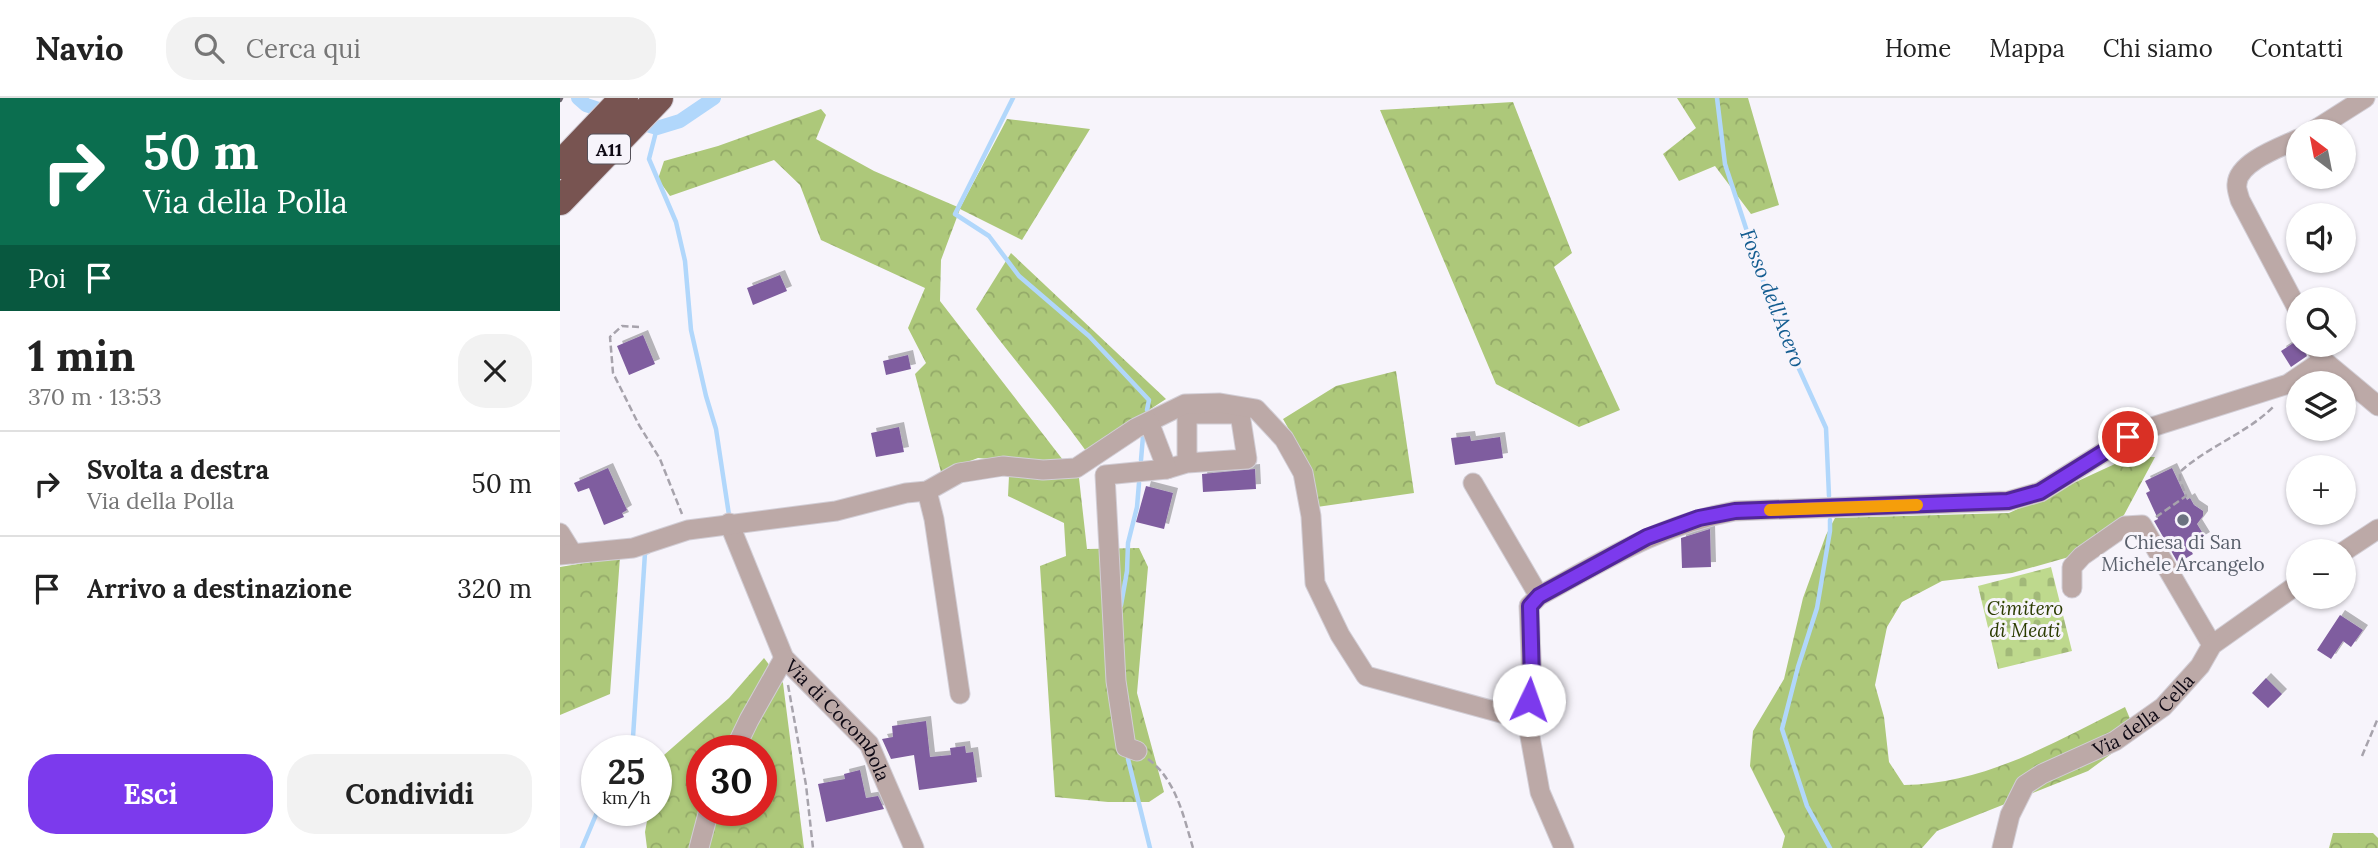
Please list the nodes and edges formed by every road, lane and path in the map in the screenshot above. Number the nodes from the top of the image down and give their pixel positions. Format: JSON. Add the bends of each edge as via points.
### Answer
{"nodes":[{"id":1,"x":624,"y":98,"type":"edge"},
{"id":2,"x":659,"y":98,"type":"edge"},
{"id":3,"x":2365,"y":98,"type":"edge"},
{"id":4,"x":2332,"y":119,"type":"edge"},
{"id":5,"x":2286,"y":145,"type":"edge"},
{"id":6,"x":560,"y":165,"type":"edge"},
{"id":7,"x":560,"y":201,"type":"edge"},
{"id":8,"x":2286,"y":287,"type":"edge"},
{"id":9,"x":639,"y":327,"type":"dead end"},
{"id":10,"x":2314,"y":357,"type":"edge"},
{"id":11,"x":2323,"y":357,"type":"edge"},
{"id":12,"x":2301,"y":371,"type":"edge"},
{"id":13,"x":2286,"y":385,"type":"edge"},
{"id":14,"x":2286,"y":387,"type":"edge"},
{"id":15,"x":2378,"y":406,"type":"edge"},
{"id":16,"x":1149,"y":422,"type":"junction"},
{"id":17,"x":1187,"y":463,"type":"dead end"},
{"id":18,"x":1167,"y":470,"type":"junction"},
{"id":19,"x":1473,"y":483,"type":"dead end"},
{"id":20,"x":927,"y":491,"type":"junction"},
{"id":21,"x":729,"y":523,"type":"junction"},
{"id":22,"x":2143,"y":525,"type":"junction"},
{"id":23,"x":2378,"y":529,"type":"edge"},
{"id":24,"x":688,"y":530,"type":"junction"},
{"id":25,"x":560,"y":533,"type":"edge"},
{"id":26,"x":2356,"y":543,"type":"edge"},
{"id":27,"x":566,"y":555,"type":"edge"},
{"id":28,"x":2072,"y":588,"type":"dead end"},
{"id":29,"x":2286,"y":592,"type":"edge"},
{"id":30,"x":1539,"y":596,"type":"junction"},
{"id":31,"x":2211,"y":645,"type":"junction"},
{"id":32,"x":784,"y":658,"type":"junction"},
{"id":33,"x":960,"y":694,"type":"dead end"},
{"id":34,"x":2378,"y":718,"type":"edge"},
{"id":35,"x":1527,"y":720,"type":"junction"},
{"id":36,"x":742,"y":735,"type":"edge"},
{"id":37,"x":1137,"y":751,"type":"joint"},
{"id":38,"x":2362,"y":756,"type":"dead end"},
{"id":39,"x":705,"y":826,"type":"edge"},
{"id":40,"x":699,"y":848,"type":"edge"},
{"id":41,"x":813,"y":848,"type":"edge"},
{"id":42,"x":914,"y":848,"type":"edge"},
{"id":43,"x":1194,"y":848,"type":"edge"},
{"id":44,"x":1564,"y":848,"type":"edge"},
{"id":45,"x":2002,"y":848,"type":"edge"}],
"edges":[{"from":1,"to":6,"type":"highway","number":"A11"},
{"from":2,"to":7,"type":"highway","number":"A11"},
{"from":3,"to":4,"type":"street"},
{"from":5,"to":8,"type":"street","via":[[2252,162],[2236,183]]},
{"from":9,"to":24,"type":"path","via":[[622,326],[610,337],[613,373],[660,459]]},
{"from":10,"to":12,"type":"street"},
{"from":11,"to":15,"type":"street"},
{"from":13,"to":30,"type":"street","via":[[2128,437],[2040,492],[2008,501],[1735,511],[1699,518],[1647,537]]},
{"from":14,"to":22,"type":"path","via":[[2260,420],[2180,472],[2186,496]]},
{"from":16,"to":18,"type":"street"},
{"from":16,"to":20,"type":"street","via":[[1076,468],[1003,466],[970,471]]},
{"from":16,"to":35,"type":"street","via":[[1185,404],[1220,402],[1256,409],[1284,439],[1303,473],[1315,583],[1366,676]]},
{"from":17,"to":18,"type":"street"},
{"from":18,"to":37,"type":"street","via":[[1105,475],[1116,681],[1126,747]]},
{"from":19,"to":30,"type":"street"},
{"from":20,"to":21,"type":"street","via":[[836,511]]},
{"from":20,"to":33,"type":"street"},
{"from":21,"to":24,"type":"street"},
{"from":21,"to":32,"type":"street","name":"Via di Cocombola"},
{"from":22,"to":28,"type":"street","via":[[2126,526],[2082,556],[2072,567]]},
{"from":22,"to":31,"type":"street"},
{"from":23,"to":26,"type":"street"},
{"from":24,"to":27,"type":"street","via":[[633,548]]},
{"from":25,"to":27,"type":"street"},
{"from":29,"to":31,"type":"street","name":"Via della Cella"},
{"from":30,"to":35,"type":"street","via":[[1530,606],[1532,681]]},
{"from":31,"to":45,"type":"street","name":"Via della Cella","via":[[2200,666],[2162,707],[2115,741],[2025,785],[2010,815]]},
{"from":32,"to":36,"type":"street"},
{"from":32,"to":41,"type":"path"},
{"from":32,"to":42,"type":"street","name":"Via di Cocombola","via":[[869,744]]},
{"from":34,"to":38,"type":"path"},
{"from":35,"to":44,"type":"street","via":[[1539,792]]},
{"from":37,"to":43,"type":"path","via":[[1157,766],[1177,797]]},
{"from":39,"to":40,"type":"street"}]}
